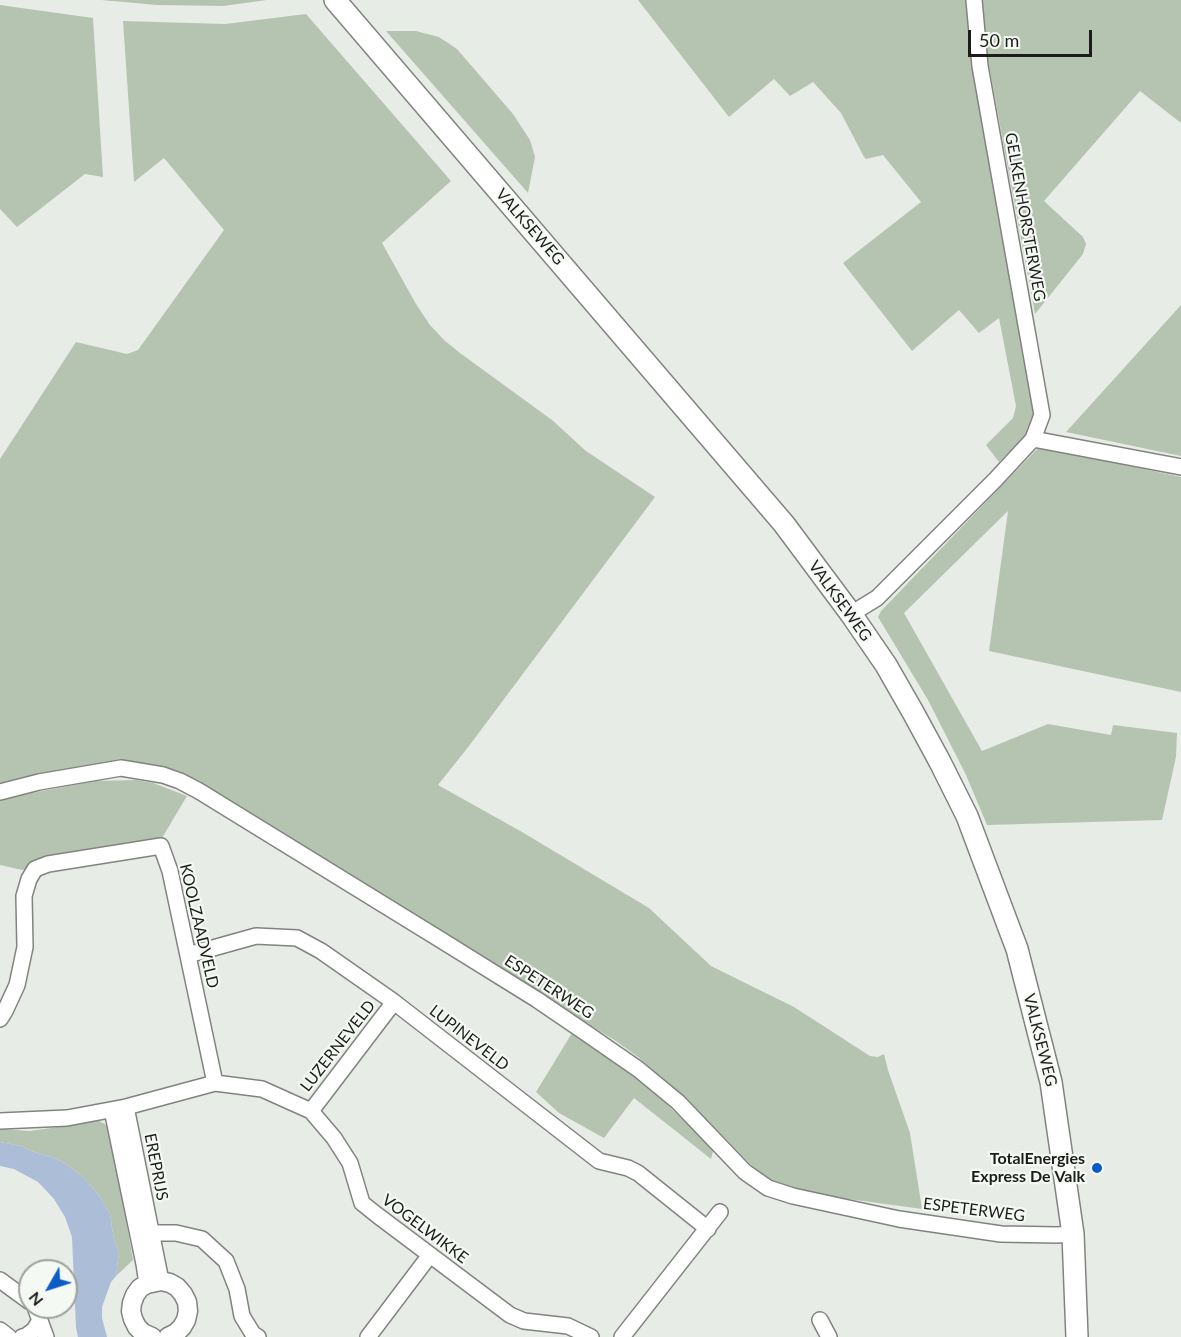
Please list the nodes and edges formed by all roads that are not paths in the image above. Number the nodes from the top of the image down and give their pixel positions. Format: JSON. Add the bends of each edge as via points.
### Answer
{"nodes":[{"id":1,"x":334,"y":0,"type":"edge"},
{"id":2,"x":974,"y":0,"type":"edge"},
{"id":3,"x":1033,"y":439,"type":"junction"},
{"id":4,"x":1181,"y":467,"type":"edge"},
{"id":5,"x":851,"y":614,"type":"junction"},
{"id":6,"x":0,"y":792,"type":"edge"},
{"id":7,"x":188,"y":955,"type":"junction"},
{"id":8,"x":394,"y":1002,"type":"junction"},
{"id":9,"x":0,"y":1019,"type":"edge"},
{"id":10,"x":216,"y":1083,"type":"junction"},
{"id":11,"x":119,"y":1108,"type":"junction"},
{"id":12,"x":311,"y":1111,"type":"junction"},
{"id":13,"x":0,"y":1121,"type":"edge"},
{"id":14,"x":720,"y":1212,"type":"dead end"},
{"id":15,"x":708,"y":1228,"type":"junction"},
{"id":16,"x":145,"y":1234,"type":"junction"},
{"id":17,"x":1073,"y":1234,"type":"junction"},
{"id":18,"x":429,"y":1255,"type":"junction"},
{"id":19,"x":0,"y":1280,"type":"edge"},
{"id":20,"x":154,"y":1282,"type":"junction"},
{"id":21,"x":18,"y":1293,"type":"edge"},
{"id":22,"x":36,"y":1319,"type":"edge"},
{"id":23,"x":39,"y":1319,"type":"edge"},
{"id":24,"x":820,"y":1320,"type":"dead end"},
{"id":25,"x":0,"y":1330,"type":"edge"},
{"id":26,"x":182,"y":1334,"type":"edge"},
{"id":27,"x":144,"y":1335,"type":"edge"},
{"id":28,"x":9,"y":1337,"type":"edge"},
{"id":29,"x":22,"y":1337,"type":"edge"},
{"id":30,"x":46,"y":1337,"type":"edge"},
{"id":31,"x":258,"y":1337,"type":"edge"},
{"id":32,"x":368,"y":1337,"type":"edge"},
{"id":33,"x":591,"y":1337,"type":"edge"},
{"id":34,"x":622,"y":1337,"type":"edge"},
{"id":35,"x":829,"y":1337,"type":"edge"},
{"id":36,"x":1077,"y":1337,"type":"edge"}],
"edges":[{"from":1,"to":5,"type":"main road","name":"VALKSEWEG","via":[[784,524]]},
{"from":2,"to":3,"type":"street","name":"GELKENHORSTERWEG","via":[[980,66],[1042,416]]},
{"from":3,"to":4,"type":"street"},
{"from":3,"to":5,"type":"street","name":"GELKENHORSTERWEG","via":[[877,598]]},
{"from":5,"to":17,"type":"main road","name":"VALKSEWEG","via":[[886,665],[940,762],[966,816],[1017,949],[1052,1082]]},
{"from":6,"to":17,"type":"street","name":"ESPETERWEG","via":[[121,768],[180,781],[586,1033],[678,1102],[745,1172],[768,1188],[899,1219],[1001,1234]]},
{"from":7,"to":8,"type":"street","name":"LUPINEVELD","via":[[256,936],[297,938]]},
{"from":7,"to":9,"type":"street","name":"KOOLZAADVELD","via":[[161,846],[48,864],[35,869],[29,879],[24,896],[25,947],[17,985]]},
{"from":7,"to":10,"type":"street","name":"KOOLZAADVELD"},
{"from":8,"to":12,"type":"street","name":"LUZERNEVELD"},
{"from":8,"to":15,"type":"street","name":"LUPINEVELD","via":[[599,1161],[638,1173]]},
{"from":10,"to":11,"type":"street","name":"VOGELWIKKE"},
{"from":10,"to":12,"type":"street","name":"VOGELWIKKE","via":[[262,1089]]},
{"from":11,"to":13,"type":"street","name":"VOGELWIKKE","via":[[67,1118]]},
{"from":11,"to":16,"type":"street","name":"EREPRIJS"},
{"from":12,"to":18,"type":"street","name":"VOGELWIKKE","via":[[350,1163],[362,1203]]},
{"from":14,"to":15,"type":"street"},
{"from":15,"to":34,"type":"street"},
{"from":16,"to":20,"type":"street","name":"EREPRIJS"},
{"from":16,"to":31,"type":"street","via":[[176,1233],[202,1239],[226,1262],[242,1316]]},
{"from":17,"to":36,"type":"main road","name":"VALKSEWEG"},
{"from":18,"to":32,"type":"street"},
{"from":18,"to":33,"type":"street","name":"VOGELWIKKE","via":[[510,1315],[524,1321],[568,1326]]},
{"from":19,"to":21,"type":"street"},
{"from":20,"to":26,"type":"street","via":[[170,1283],[183,1294],[188,1311]]},
{"from":20,"to":27,"type":"street","via":[[140,1288],[132,1303],[133,1319]]},
{"from":22,"to":29,"type":"street","via":[[34,1330]]},
{"from":23,"to":30,"type":"street"},
{"from":24,"to":35,"type":"street"},
{"from":25,"to":28,"type":"street"}]}
